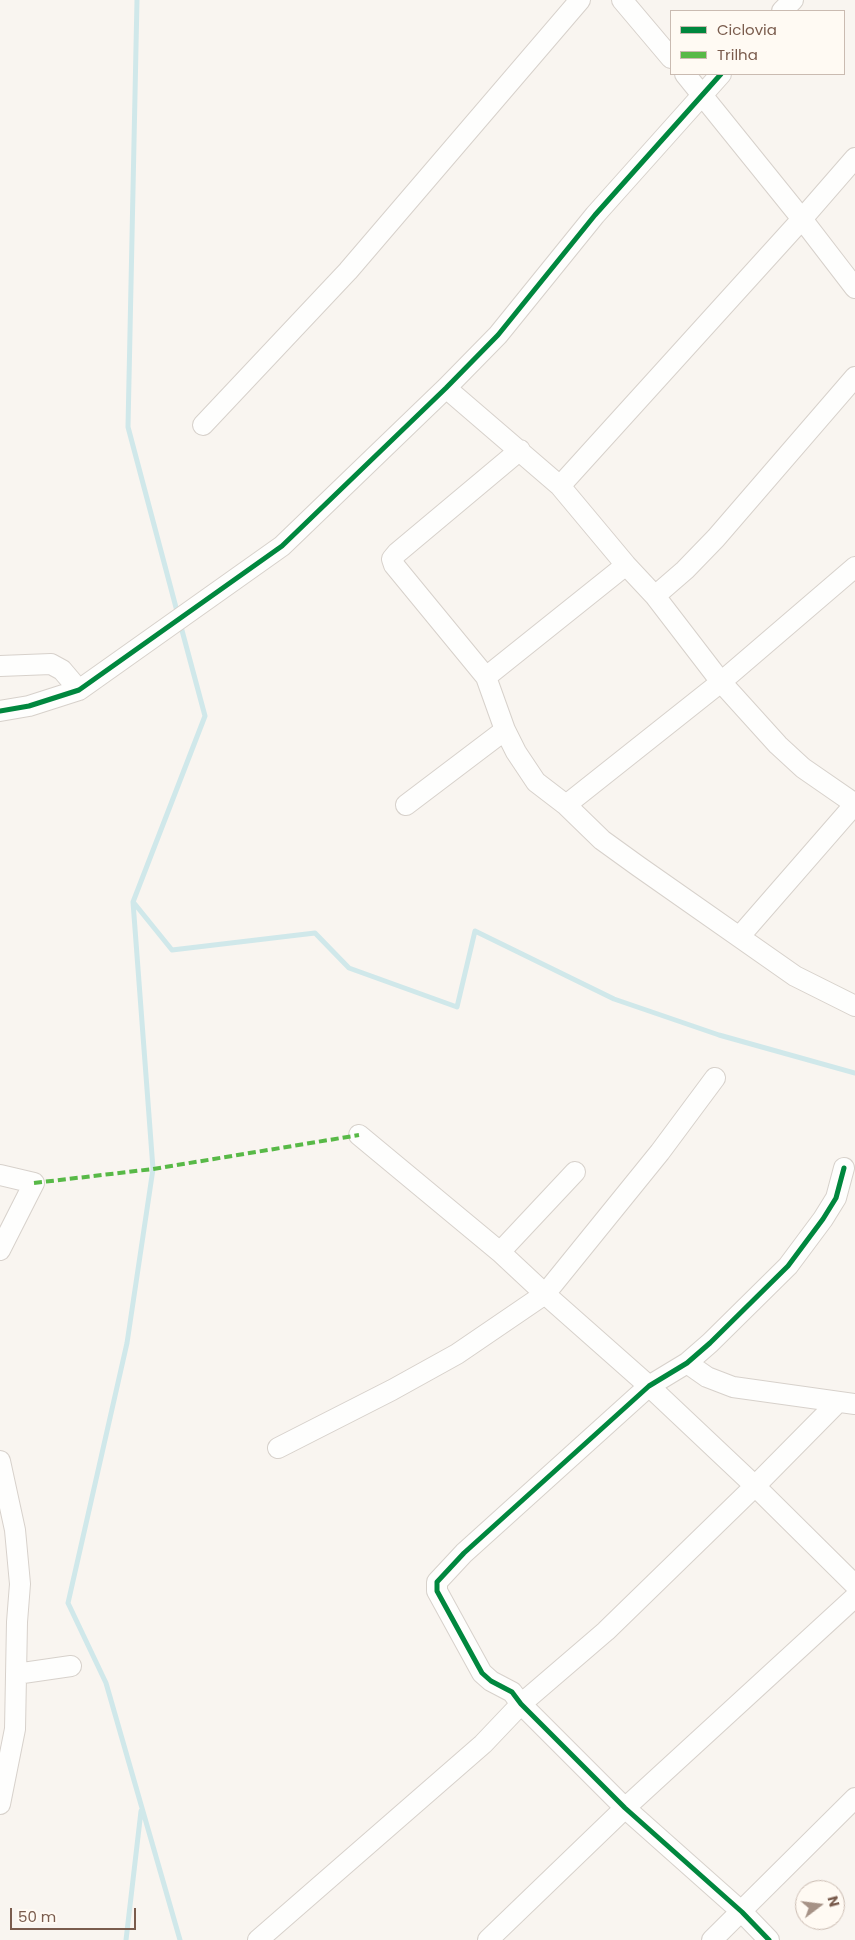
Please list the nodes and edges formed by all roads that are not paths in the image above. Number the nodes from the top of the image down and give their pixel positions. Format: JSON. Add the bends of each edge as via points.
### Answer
{"nodes":[{"id":1,"x":580,"y":0,"type":"edge"},
{"id":2,"x":622,"y":0,"type":"edge"},
{"id":3,"x":793,"y":0,"type":"edge"},
{"id":4,"x":783,"y":10,"type":"edge"},
{"id":5,"x":670,"y":57,"type":"edge"},
{"id":6,"x":686,"y":75,"type":"edge"},
{"id":7,"x":720,"y":75,"type":"edge"},
{"id":8,"x":702,"y":94,"type":"junction"},
{"id":9,"x":855,"y":158,"type":"edge"},
{"id":10,"x":802,"y":219,"type":"junction"},
{"id":11,"x":855,"y":288,"type":"edge"},
{"id":12,"x":855,"y":376,"type":"edge"},
{"id":13,"x":446,"y":388,"type":"junction"},
{"id":14,"x":203,"y":426,"type":"dead end"},
{"id":15,"x":520,"y":450,"type":"junction"},
{"id":16,"x":560,"y":486,"type":"junction"},
{"id":17,"x":626,"y":565,"type":"junction"},
{"id":18,"x":855,"y":567,"type":"edge"},
{"id":19,"x":655,"y":596,"type":"junction"},
{"id":20,"x":0,"y":666,"type":"edge"},
{"id":21,"x":486,"y":677,"type":"junction"},
{"id":22,"x":721,"y":682,"type":"junction"},
{"id":23,"x":79,"y":690,"type":"junction"},
{"id":24,"x":0,"y":711,"type":"edge"},
{"id":25,"x":505,"y":730,"type":"junction"},
{"id":26,"x":406,"y":805,"type":"dead end"},
{"id":27,"x":566,"y":805,"type":"junction"},
{"id":28,"x":740,"y":936,"type":"junction"},
{"id":29,"x":852,"y":999,"type":"edge"},
{"id":30,"x":715,"y":1078,"type":"dead end"},
{"id":31,"x":359,"y":1135,"type":"dead end"},
{"id":32,"x":844,"y":1168,"type":"dead end"},
{"id":33,"x":575,"y":1172,"type":"dead end"},
{"id":34,"x":0,"y":1175,"type":"edge"},
{"id":35,"x":0,"y":1250,"type":"edge"},
{"id":36,"x":500,"y":1252,"type":"junction"},
{"id":37,"x":545,"y":1294,"type":"junction"},
{"id":38,"x":686,"y":1362,"type":"junction"},
{"id":39,"x":649,"y":1386,"type":"junction"},
{"id":40,"x":846,"y":1403,"type":"edge"},
{"id":41,"x":278,"y":1448,"type":"dead end"},
{"id":42,"x":0,"y":1461,"type":"edge"},
{"id":43,"x":755,"y":1486,"type":"junction"},
{"id":44,"x":855,"y":1585,"type":"edge"},
{"id":45,"x":855,"y":1597,"type":"edge"},
{"id":46,"x":9,"y":1622,"type":"edge"},
{"id":47,"x":71,"y":1666,"type":"dead end"},
{"id":48,"x":16,"y":1674,"type":"junction"},
{"id":49,"x":522,"y":1704,"type":"junction"},
{"id":50,"x":855,"y":1798,"type":"edge"},
{"id":51,"x":0,"y":1804,"type":"edge"},
{"id":52,"x":626,"y":1808,"type":"junction"},
{"id":53,"x":742,"y":1912,"type":"junction"},
{"id":54,"x":258,"y":1940,"type":"edge"},
{"id":55,"x":488,"y":1940,"type":"edge"},
{"id":56,"x":712,"y":1940,"type":"edge"},
{"id":57,"x":769,"y":1940,"type":"edge"}],
"edges":[{"from":1,"to":14,"type":"street","via":[[348,271]]},
{"from":2,"to":5,"type":"street"},
{"from":3,"to":4,"type":"street"},
{"from":6,"to":8,"type":"street"},
{"from":7,"to":8,"type":"street"},
{"from":8,"to":10,"type":"street"},
{"from":8,"to":13,"type":"street","via":[[595,215],[498,335]]},
{"from":9,"to":10,"type":"street"},
{"from":10,"to":11,"type":"street"},
{"from":10,"to":16,"type":"street"},
{"from":12,"to":19,"type":"street","via":[[716,538]]},
{"from":13,"to":15,"type":"street"},
{"from":13,"to":23,"type":"street","via":[[282,546]]},
{"from":15,"to":16,"type":"street"},
{"from":15,"to":21,"type":"street","via":[[392,559]]},
{"from":16,"to":17,"type":"street"},
{"from":17,"to":19,"type":"street"},
{"from":17,"to":21,"type":"street"},
{"from":18,"to":22,"type":"street"},
{"from":19,"to":22,"type":"street"},
{"from":20,"to":23,"type":"street","via":[[51,664],[62,670]]},
{"from":21,"to":25,"type":"street"},
{"from":22,"to":27,"type":"street"},
{"from":22,"to":28,"type":"street","via":[[803,768],[855,804]]},
{"from":23,"to":24,"type":"street","via":[[29,706]]},
{"from":25,"to":26,"type":"street"},
{"from":25,"to":27,"type":"street","via":[[536,782]]},
{"from":27,"to":28,"type":"street","via":[[602,840]]},
{"from":28,"to":29,"type":"street","via":[[795,976]]},
{"from":30,"to":37,"type":"street","via":[[660,1152]]},
{"from":31,"to":36,"type":"street"},
{"from":32,"to":38,"type":"street","via":[[836,1198],[788,1266],[710,1343]]},
{"from":33,"to":36,"type":"street"},
{"from":34,"to":35,"type":"street","via":[[34,1182]]},
{"from":36,"to":37,"type":"street"},
{"from":37,"to":39,"type":"street"},
{"from":37,"to":41,"type":"street","via":[[457,1354]]},
{"from":38,"to":39,"type":"street"},
{"from":38,"to":40,"type":"street","via":[[707,1377],[734,1387]]},
{"from":39,"to":43,"type":"street"},
{"from":39,"to":49,"type":"street","via":[[464,1553],[437,1582],[438,1591],[482,1672],[491,1681],[507,1687]]},
{"from":40,"to":43,"type":"street"},
{"from":42,"to":46,"type":"street","via":[[15,1530],[20,1584]]},
{"from":43,"to":44,"type":"street"},
{"from":43,"to":49,"type":"street","via":[[606,1631]]},
{"from":45,"to":52,"type":"street"},
{"from":46,"to":48,"type":"street"},
{"from":47,"to":48,"type":"street"},
{"from":48,"to":51,"type":"street","via":[[15,1729]]},
{"from":49,"to":52,"type":"street"},
{"from":49,"to":54,"type":"street","via":[[483,1744]]},
{"from":50,"to":53,"type":"street"},
{"from":52,"to":53,"type":"street"},
{"from":52,"to":55,"type":"street"},
{"from":53,"to":56,"type":"street"},
{"from":53,"to":57,"type":"street"}]}
